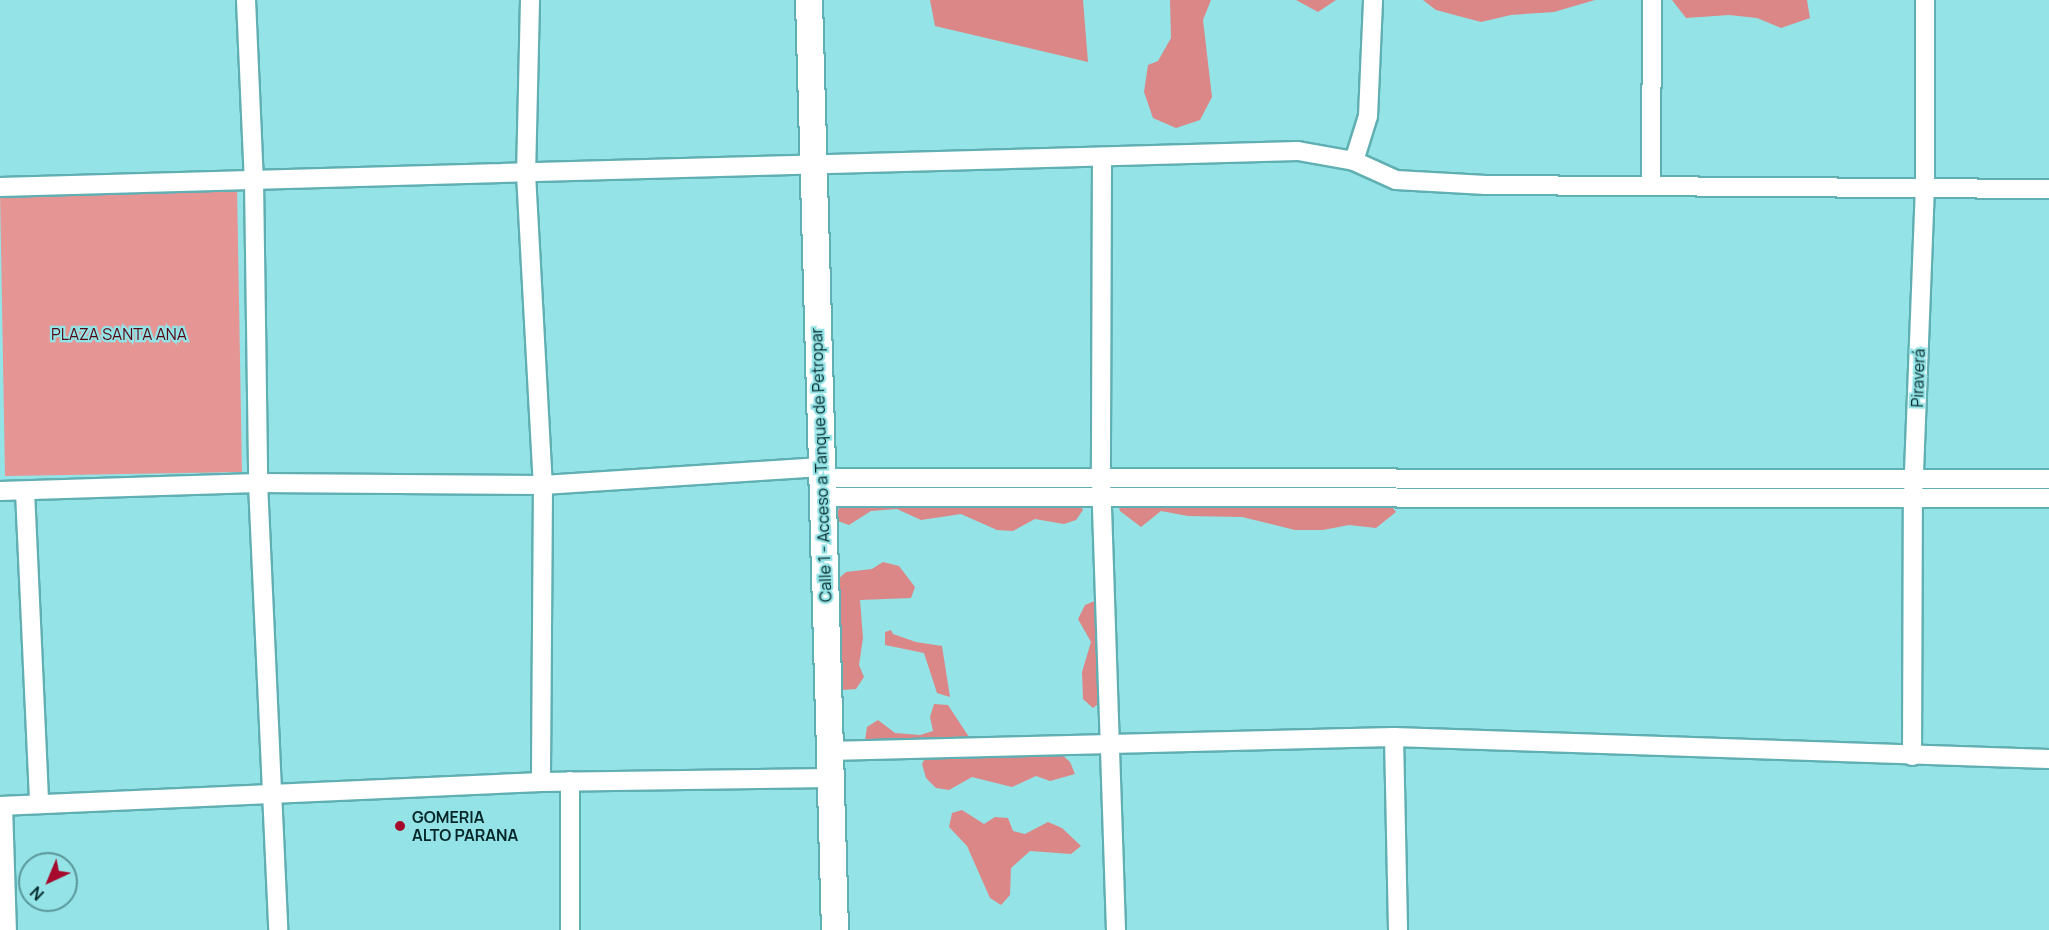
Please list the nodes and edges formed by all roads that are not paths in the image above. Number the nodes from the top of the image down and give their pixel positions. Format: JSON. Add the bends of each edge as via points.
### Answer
{"nodes":[{"id":1,"x":246,"y":0,"type":"edge"},
{"id":2,"x":530,"y":0,"type":"edge"},
{"id":3,"x":809,"y":0,"type":"edge"},
{"id":4,"x":1373,"y":0,"type":"edge"},
{"id":5,"x":1652,"y":0,"type":"edge"},
{"id":6,"x":1925,"y":0,"type":"edge"},
{"id":7,"x":1102,"y":157,"type":"junction"},
{"id":8,"x":1354,"y":161,"type":"junction"},
{"id":9,"x":813,"y":165,"type":"junction"},
{"id":10,"x":526,"y":174,"type":"junction"},
{"id":11,"x":254,"y":180,"type":"junction"},
{"id":12,"x":1651,"y":186,"type":"junction"},
{"id":13,"x":0,"y":187,"type":"edge"},
{"id":14,"x":2049,"y":189,"type":"edge"},
{"id":15,"x":1925,"y":190,"type":"junction"},
{"id":16,"x":1101,"y":478,"type":"junction"},
{"id":17,"x":1555,"y":479,"type":"junction"},
{"id":18,"x":1914,"y":479,"type":"junction"},
{"id":19,"x":2049,"y":479,"type":"edge"},
{"id":20,"x":821,"y":481,"type":"junction"},
{"id":21,"x":258,"y":483,"type":"junction"},
{"id":22,"x":543,"y":485,"type":"junction"},
{"id":23,"x":0,"y":491,"type":"edge"},
{"id":24,"x":25,"y":491,"type":"junction"},
{"id":25,"x":1103,"y":497,"type":"junction"},
{"id":26,"x":1554,"y":498,"type":"junction"},
{"id":27,"x":1913,"y":498,"type":"junction"},
{"id":28,"x":2049,"y":498,"type":"edge"},
{"id":29,"x":1394,"y":737,"type":"junction"},
{"id":30,"x":1109,"y":743,"type":"junction"},
{"id":31,"x":829,"y":751,"type":"junction"},
{"id":32,"x":1912,"y":756,"type":"junction"},
{"id":33,"x":2049,"y":759,"type":"edge"},
{"id":34,"x":830,"y":778,"type":"junction"},
{"id":35,"x":570,"y":781,"type":"junction"},
{"id":36,"x":541,"y":782,"type":"junction"},
{"id":37,"x":273,"y":796,"type":"junction"},
{"id":38,"x":39,"y":804,"type":"junction"},
{"id":39,"x":1,"y":806,"type":"edge"},
{"id":40,"x":8,"y":930,"type":"edge"},
{"id":41,"x":278,"y":930,"type":"edge"},
{"id":42,"x":570,"y":930,"type":"edge"},
{"id":43,"x":835,"y":930,"type":"edge"},
{"id":44,"x":1116,"y":930,"type":"edge"},
{"id":45,"x":1398,"y":930,"type":"edge"}],
"edges":[{"from":1,"to":11,"type":"street"},
{"from":2,"to":10,"type":"street"},
{"from":3,"to":9,"type":"street","name":"Calle 1 - Acceso a Tanque de Petropar"},
{"from":4,"to":8,"type":"street","via":[[1368,116]]},
{"from":5,"to":12,"type":"street"},
{"from":6,"to":15,"type":"street","name":"Piraverá"},
{"from":7,"to":8,"type":"street","via":[[1298,151]]},
{"from":7,"to":9,"type":"street"},
{"from":7,"to":16,"type":"street"},
{"from":8,"to":12,"type":"street","via":[[1396,180]]},
{"from":9,"to":10,"type":"street"},
{"from":9,"to":20,"type":"street","name":"Calle 1 - Acceso a Tanque de Petropar"},
{"from":10,"to":11,"type":"street"},
{"from":10,"to":22,"type":"street"},
{"from":11,"to":13,"type":"street"},
{"from":11,"to":21,"type":"street"},
{"from":12,"to":15,"type":"street"},
{"from":14,"to":15,"type":"street"},
{"from":15,"to":18,"type":"street","name":"Piraverá"},
{"from":16,"to":17,"type":"street"},
{"from":16,"to":20,"type":"street"},
{"from":16,"to":25,"type":"street"},
{"from":17,"to":18,"type":"street"},
{"from":17,"to":26,"type":"street"},
{"from":18,"to":19,"type":"street"},
{"from":18,"to":27,"type":"street","name":"Piraverá"},
{"from":20,"to":22,"type":"street"},
{"from":20,"to":25,"type":"street"},
{"from":20,"to":31,"type":"street","name":"Calle 1 - Acceso a Tanque de Petropar"},
{"from":21,"to":22,"type":"street"},
{"from":21,"to":24,"type":"street"},
{"from":21,"to":37,"type":"street"},
{"from":22,"to":36,"type":"street"},
{"from":23,"to":24,"type":"street"},
{"from":24,"to":38,"type":"street"},
{"from":25,"to":26,"type":"street"},
{"from":25,"to":30,"type":"street"},
{"from":26,"to":27,"type":"street"},
{"from":27,"to":28,"type":"street"},
{"from":27,"to":32,"type":"street","name":"Piraverá"},
{"from":29,"to":30,"type":"street"},
{"from":29,"to":32,"type":"street","via":[[1549,739]]},
{"from":29,"to":45,"type":"street"},
{"from":30,"to":31,"type":"street"},
{"from":30,"to":44,"type":"street"},
{"from":31,"to":34,"type":"street","name":"Calle 1 - Acceso a Tanque de Petropar"},
{"from":32,"to":33,"type":"street"},
{"from":34,"to":35,"type":"street"},
{"from":34,"to":43,"type":"street","name":"Calle 1 - Acceso a Tanque de Petropar"},
{"from":35,"to":36,"type":"street"},
{"from":35,"to":42,"type":"street"},
{"from":36,"to":37,"type":"street"},
{"from":37,"to":38,"type":"street"},
{"from":37,"to":41,"type":"street"},
{"from":38,"to":39,"type":"street"},
{"from":39,"to":40,"type":"street"}]}
